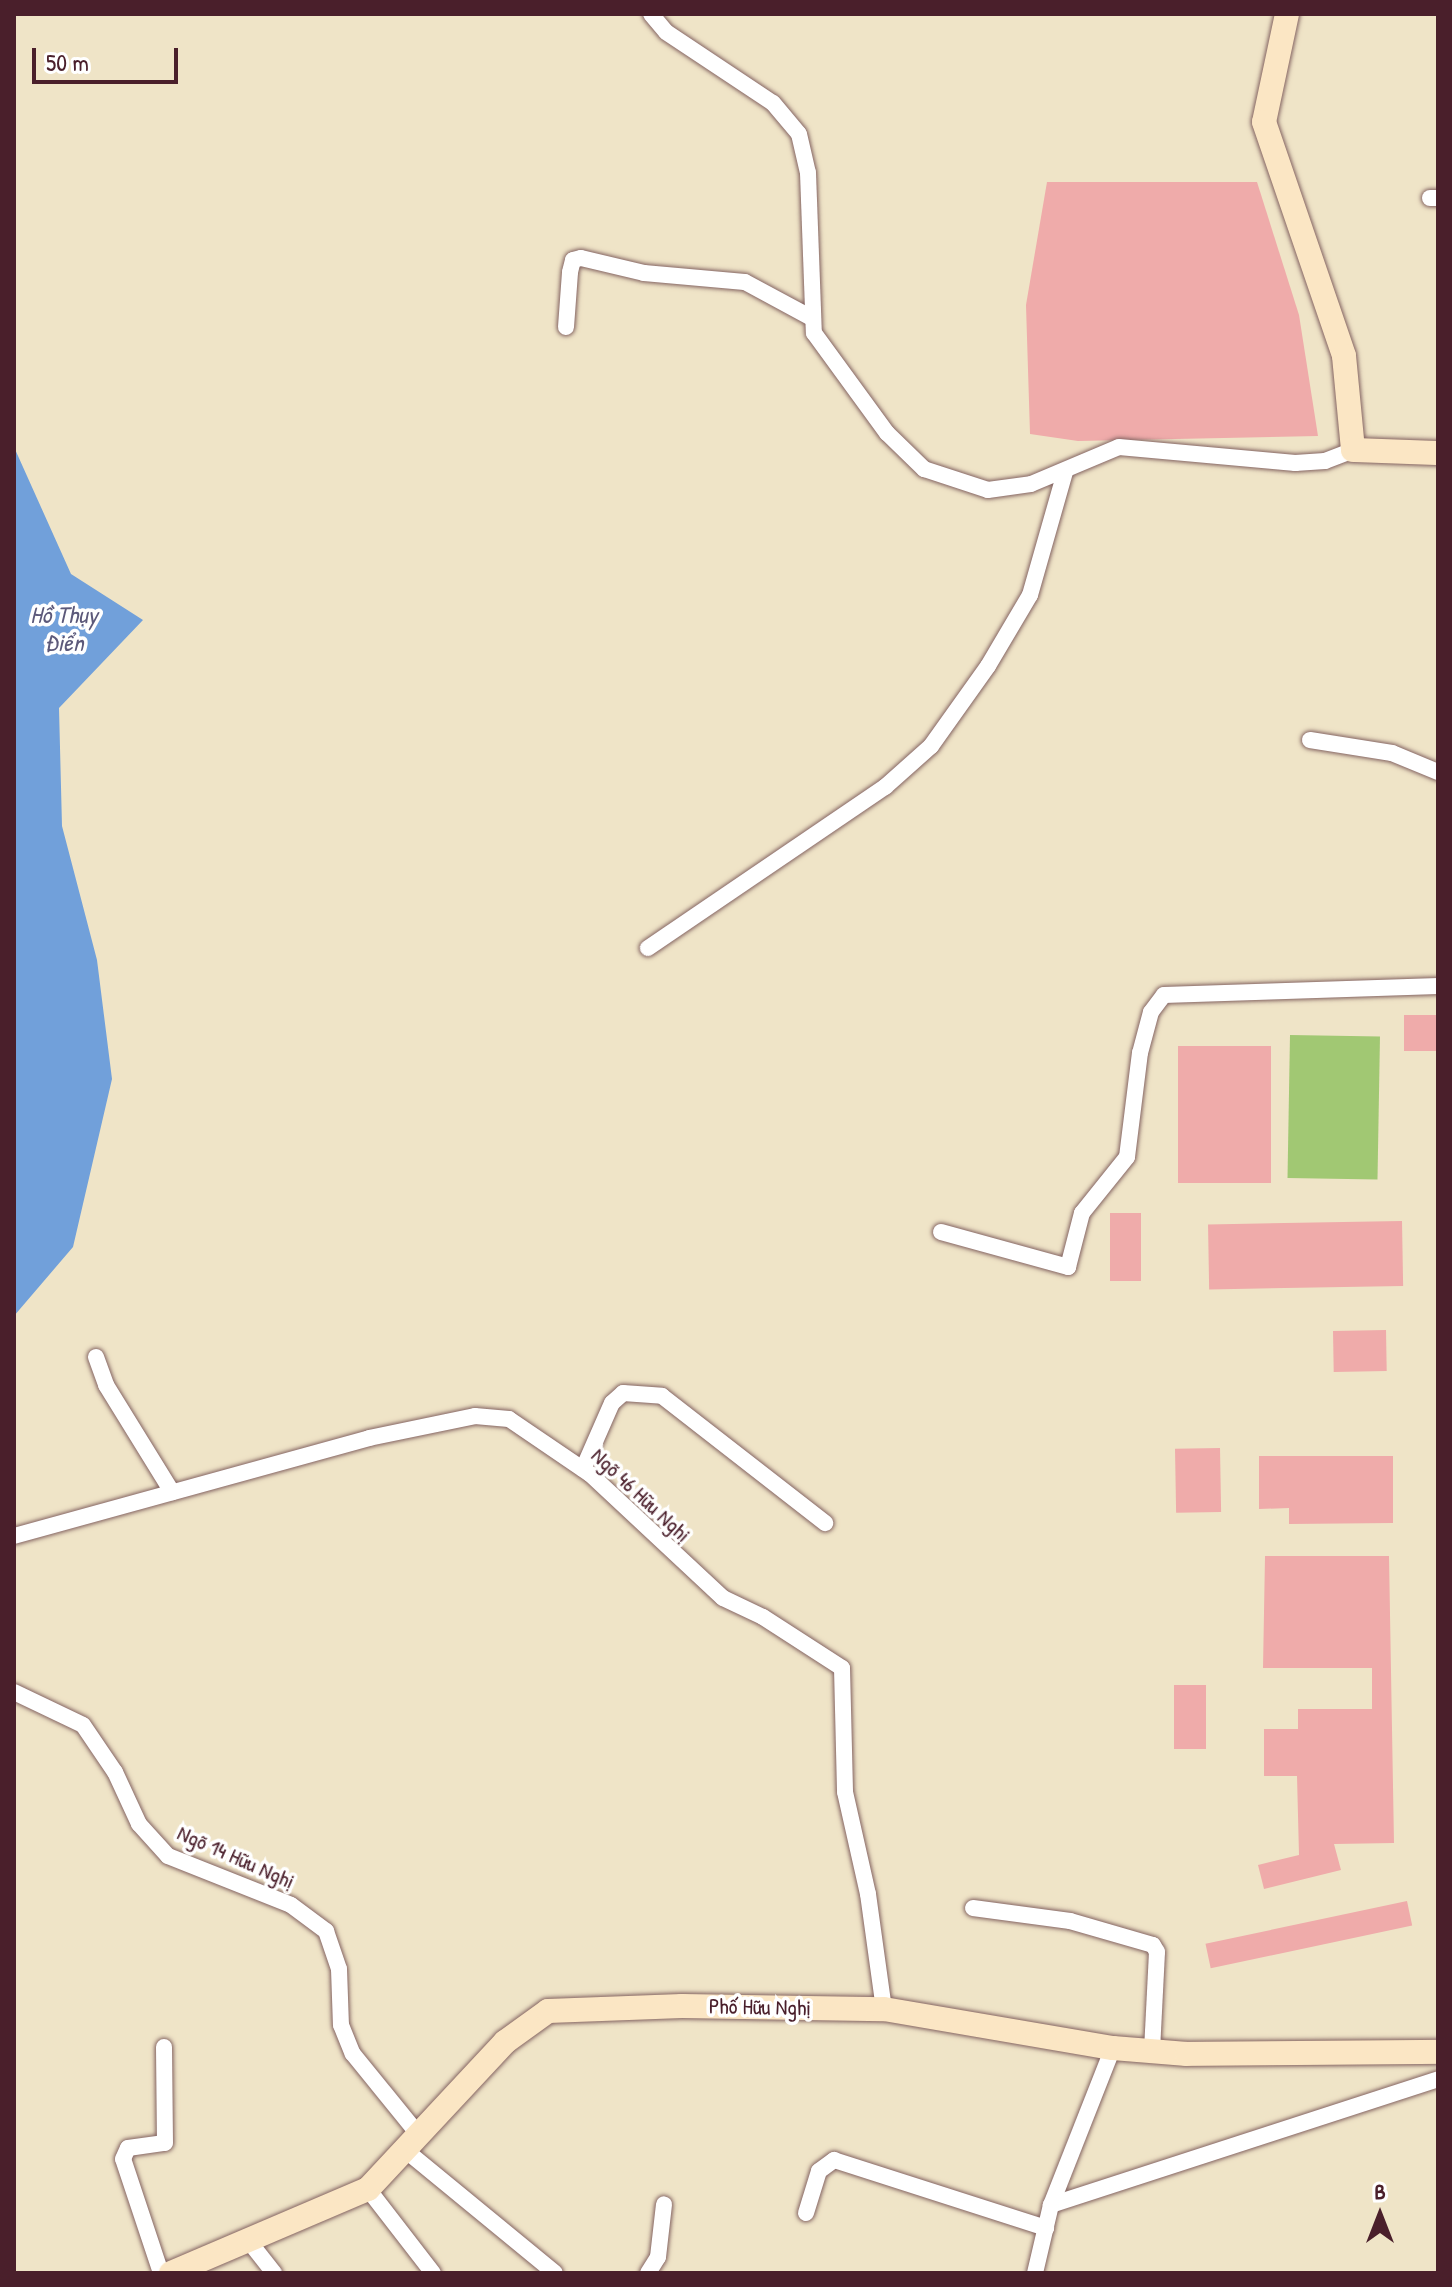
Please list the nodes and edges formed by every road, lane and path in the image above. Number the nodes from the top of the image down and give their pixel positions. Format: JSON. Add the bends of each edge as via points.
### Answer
{"nodes":[{"id":1,"x":651,"y":14,"type":"edge"},
{"id":2,"x":1287,"y":14,"type":"edge"},
{"id":3,"x":810,"y":317,"type":"junction"},
{"id":4,"x":566,"y":327,"type":"dead end"},
{"id":5,"x":1353,"y":450,"type":"junction"},
{"id":6,"x":1438,"y":453,"type":"edge"},
{"id":7,"x":1065,"y":472,"type":"junction"},
{"id":8,"x":1310,"y":740,"type":"dead end"},
{"id":9,"x":1438,"y":772,"type":"edge"},
{"id":10,"x":648,"y":948,"type":"dead end"},
{"id":11,"x":1438,"y":986,"type":"edge"},
{"id":12,"x":941,"y":1232,"type":"dead end"},
{"id":13,"x":96,"y":1357,"type":"dead end"},
{"id":14,"x":583,"y":1469,"type":"junction"},
{"id":15,"x":172,"y":1492,"type":"junction"},
{"id":16,"x":825,"y":1523,"type":"dead end"},
{"id":17,"x":14,"y":1536,"type":"edge"},
{"id":18,"x":14,"y":1692,"type":"edge"},
{"id":19,"x":973,"y":1908,"type":"dead end"},
{"id":20,"x":884,"y":2009,"type":"junction"},
{"id":21,"x":164,"y":2047,"type":"dead end"},
{"id":22,"x":1113,"y":2048,"type":"junction"},
{"id":23,"x":1152,"y":2051,"type":"junction"},
{"id":24,"x":1438,"y":2052,"type":"edge"},
{"id":25,"x":1438,"y":2079,"type":"edge"},
{"id":26,"x":411,"y":2141,"type":"junction"},
{"id":27,"x":368,"y":2189,"type":"junction"},
{"id":28,"x":664,"y":2204,"type":"dead end"},
{"id":29,"x":1051,"y":2205,"type":"junction"},
{"id":30,"x":806,"y":2213,"type":"dead end"},
{"id":31,"x":1046,"y":2228,"type":"junction"},
{"id":32,"x":248,"y":2240,"type":"junction"},
{"id":33,"x":176,"y":2272,"type":"edge"},
{"id":34,"x":274,"y":2273,"type":"edge"},
{"id":35,"x":433,"y":2273,"type":"edge"},
{"id":36,"x":555,"y":2273,"type":"edge"},
{"id":37,"x":648,"y":2273,"type":"edge"},
{"id":38,"x":1035,"y":2273,"type":"edge"}],
"edges":[{"from":1,"to":3,"type":"street","via":[[666,32],[773,103],[799,134],[808,173]]},
{"from":2,"to":5,"type":"main road","via":[[1264,122],[1344,356]]},
{"from":3,"to":4,"type":"street","via":[[734,279],[644,273],[581,258],[573,260],[570,272]]},
{"from":3,"to":7,"type":"street","via":[[814,333],[887,433],[924,469],[988,490]]},
{"from":5,"to":6,"type":"main road"},
{"from":5,"to":7,"type":"street","via":[[1325,461],[1295,463],[1119,447]]},
{"from":7,"to":10,"type":"street","via":[[1030,595],[931,746],[885,787]]},
{"from":8,"to":9,"type":"street","via":[[1392,753]]},
{"from":11,"to":12,"type":"street","via":[[1164,995],[1151,1012],[1140,1053],[1127,1157],[1082,1213],[1068,1267]]},
{"from":13,"to":15,"type":"street","via":[[106,1385]]},
{"from":14,"to":15,"type":"street","name":"Ngõ 46 Hữu Nghị","via":[[509,1419],[475,1416],[369,1438]]},
{"from":14,"to":16,"type":"street","via":[[612,1403],[623,1393],[662,1396]]},
{"from":14,"to":20,"type":"street","name":"Ngõ 46 Hữu Nghị","via":[[723,1598],[842,1668],[845,1792],[868,1894]]},
{"from":15,"to":17,"type":"street","name":"Ngõ 46 Hữu Nghị"},
{"from":18,"to":26,"type":"street","name":"Ngõ 14 Hữu Nghị","via":[[83,1725],[115,1772],[139,1824],[168,1856],[291,1905],[326,1931],[339,1969],[341,2025],[353,2054]]},
{"from":19,"to":23,"type":"street","via":[[1070,1921],[1153,1945],[1157,1952]]},
{"from":20,"to":22,"type":"main road","name":"Phố Hữu Nghị"},
{"from":20,"to":26,"type":"main road","name":"Phố Hữu Nghị","via":[[682,2006],[540,2013]]},
{"from":21,"to":33,"type":"street","via":[[165,2143],[128,2148],[123,2159]]},
{"from":22,"to":23,"type":"main road","name":"Phố Hữu Nghị"},
{"from":22,"to":29,"type":"street"},
{"from":23,"to":24,"type":"main road","name":"Phố Hữu Nghị","via":[[1243,2057]]},
{"from":25,"to":29,"type":"street"},
{"from":26,"to":27,"type":"main road","name":"Phố Hữu Nghị"},
{"from":26,"to":36,"type":"street","name":"Ngõ 14 Hữu Nghị"},
{"from":27,"to":32,"type":"main road","name":"Phố Hữu Nghị"},
{"from":27,"to":35,"type":"street"},
{"from":28,"to":37,"type":"street","via":[[658,2257]]},
{"from":29,"to":31,"type":"street"},
{"from":30,"to":31,"type":"street","via":[[819,2171],[834,2160]]},
{"from":31,"to":38,"type":"street"},
{"from":32,"to":33,"type":"main road","name":"Phố Hữu Nghị"},
{"from":32,"to":34,"type":"street"}]}
